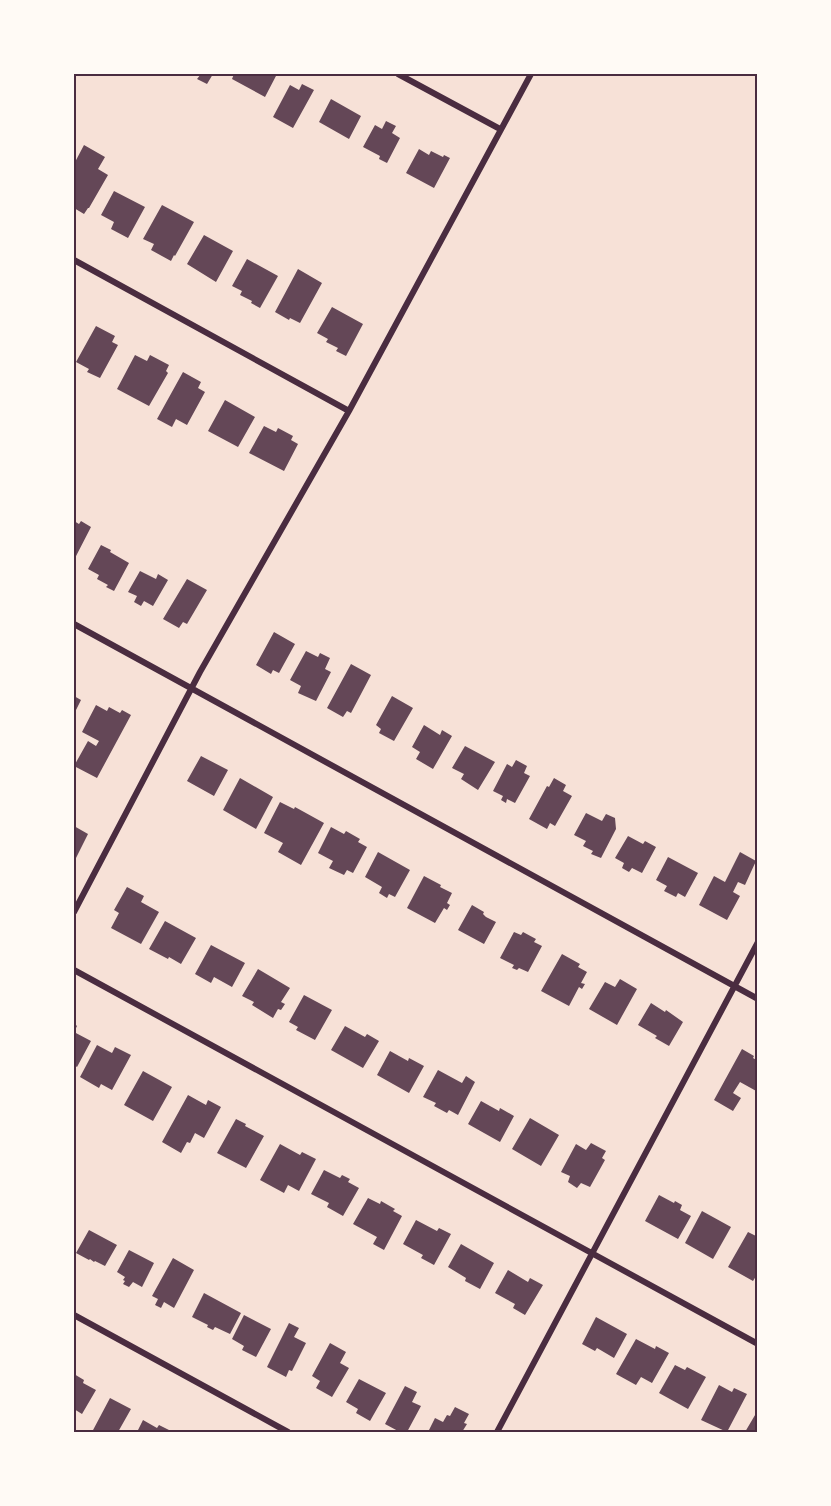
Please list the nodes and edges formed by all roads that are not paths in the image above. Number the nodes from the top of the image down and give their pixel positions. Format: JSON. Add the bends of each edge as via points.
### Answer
{"nodes":[{"id":1,"x":398,"y":74,"type":"edge"},
{"id":2,"x":531,"y":74,"type":"edge"},
{"id":3,"x":501,"y":129,"type":"junction"},
{"id":4,"x":74,"y":260,"type":"edge"},
{"id":5,"x":349,"y":411,"type":"junction"},
{"id":6,"x":74,"y":624,"type":"edge"},
{"id":7,"x":191,"y":688,"type":"junction"},
{"id":8,"x":74,"y":912,"type":"edge"},
{"id":9,"x":758,"y":942,"type":"edge"},
{"id":10,"x":74,"y":970,"type":"edge"},
{"id":11,"x":735,"y":986,"type":"junction"},
{"id":12,"x":758,"y":999,"type":"edge"},
{"id":13,"x":592,"y":1253,"type":"junction"},
{"id":14,"x":74,"y":1315,"type":"edge"},
{"id":15,"x":758,"y":1344,"type":"edge"},
{"id":16,"x":288,"y":1432,"type":"edge"},
{"id":17,"x":497,"y":1432,"type":"edge"}],
"edges":[{"from":1,"to":3,"type":"street"},
{"from":2,"to":3,"type":"street"},
{"from":3,"to":5,"type":"street"},
{"from":4,"to":5,"type":"street"},
{"from":5,"to":7,"type":"street"},
{"from":6,"to":7,"type":"street"},
{"from":7,"to":8,"type":"street"},
{"from":7,"to":11,"type":"street"},
{"from":9,"to":11,"type":"street"},
{"from":10,"to":13,"type":"street"},
{"from":11,"to":12,"type":"street"},
{"from":11,"to":13,"type":"street"},
{"from":13,"to":15,"type":"street"},
{"from":13,"to":17,"type":"street"},
{"from":14,"to":16,"type":"street"}]}
